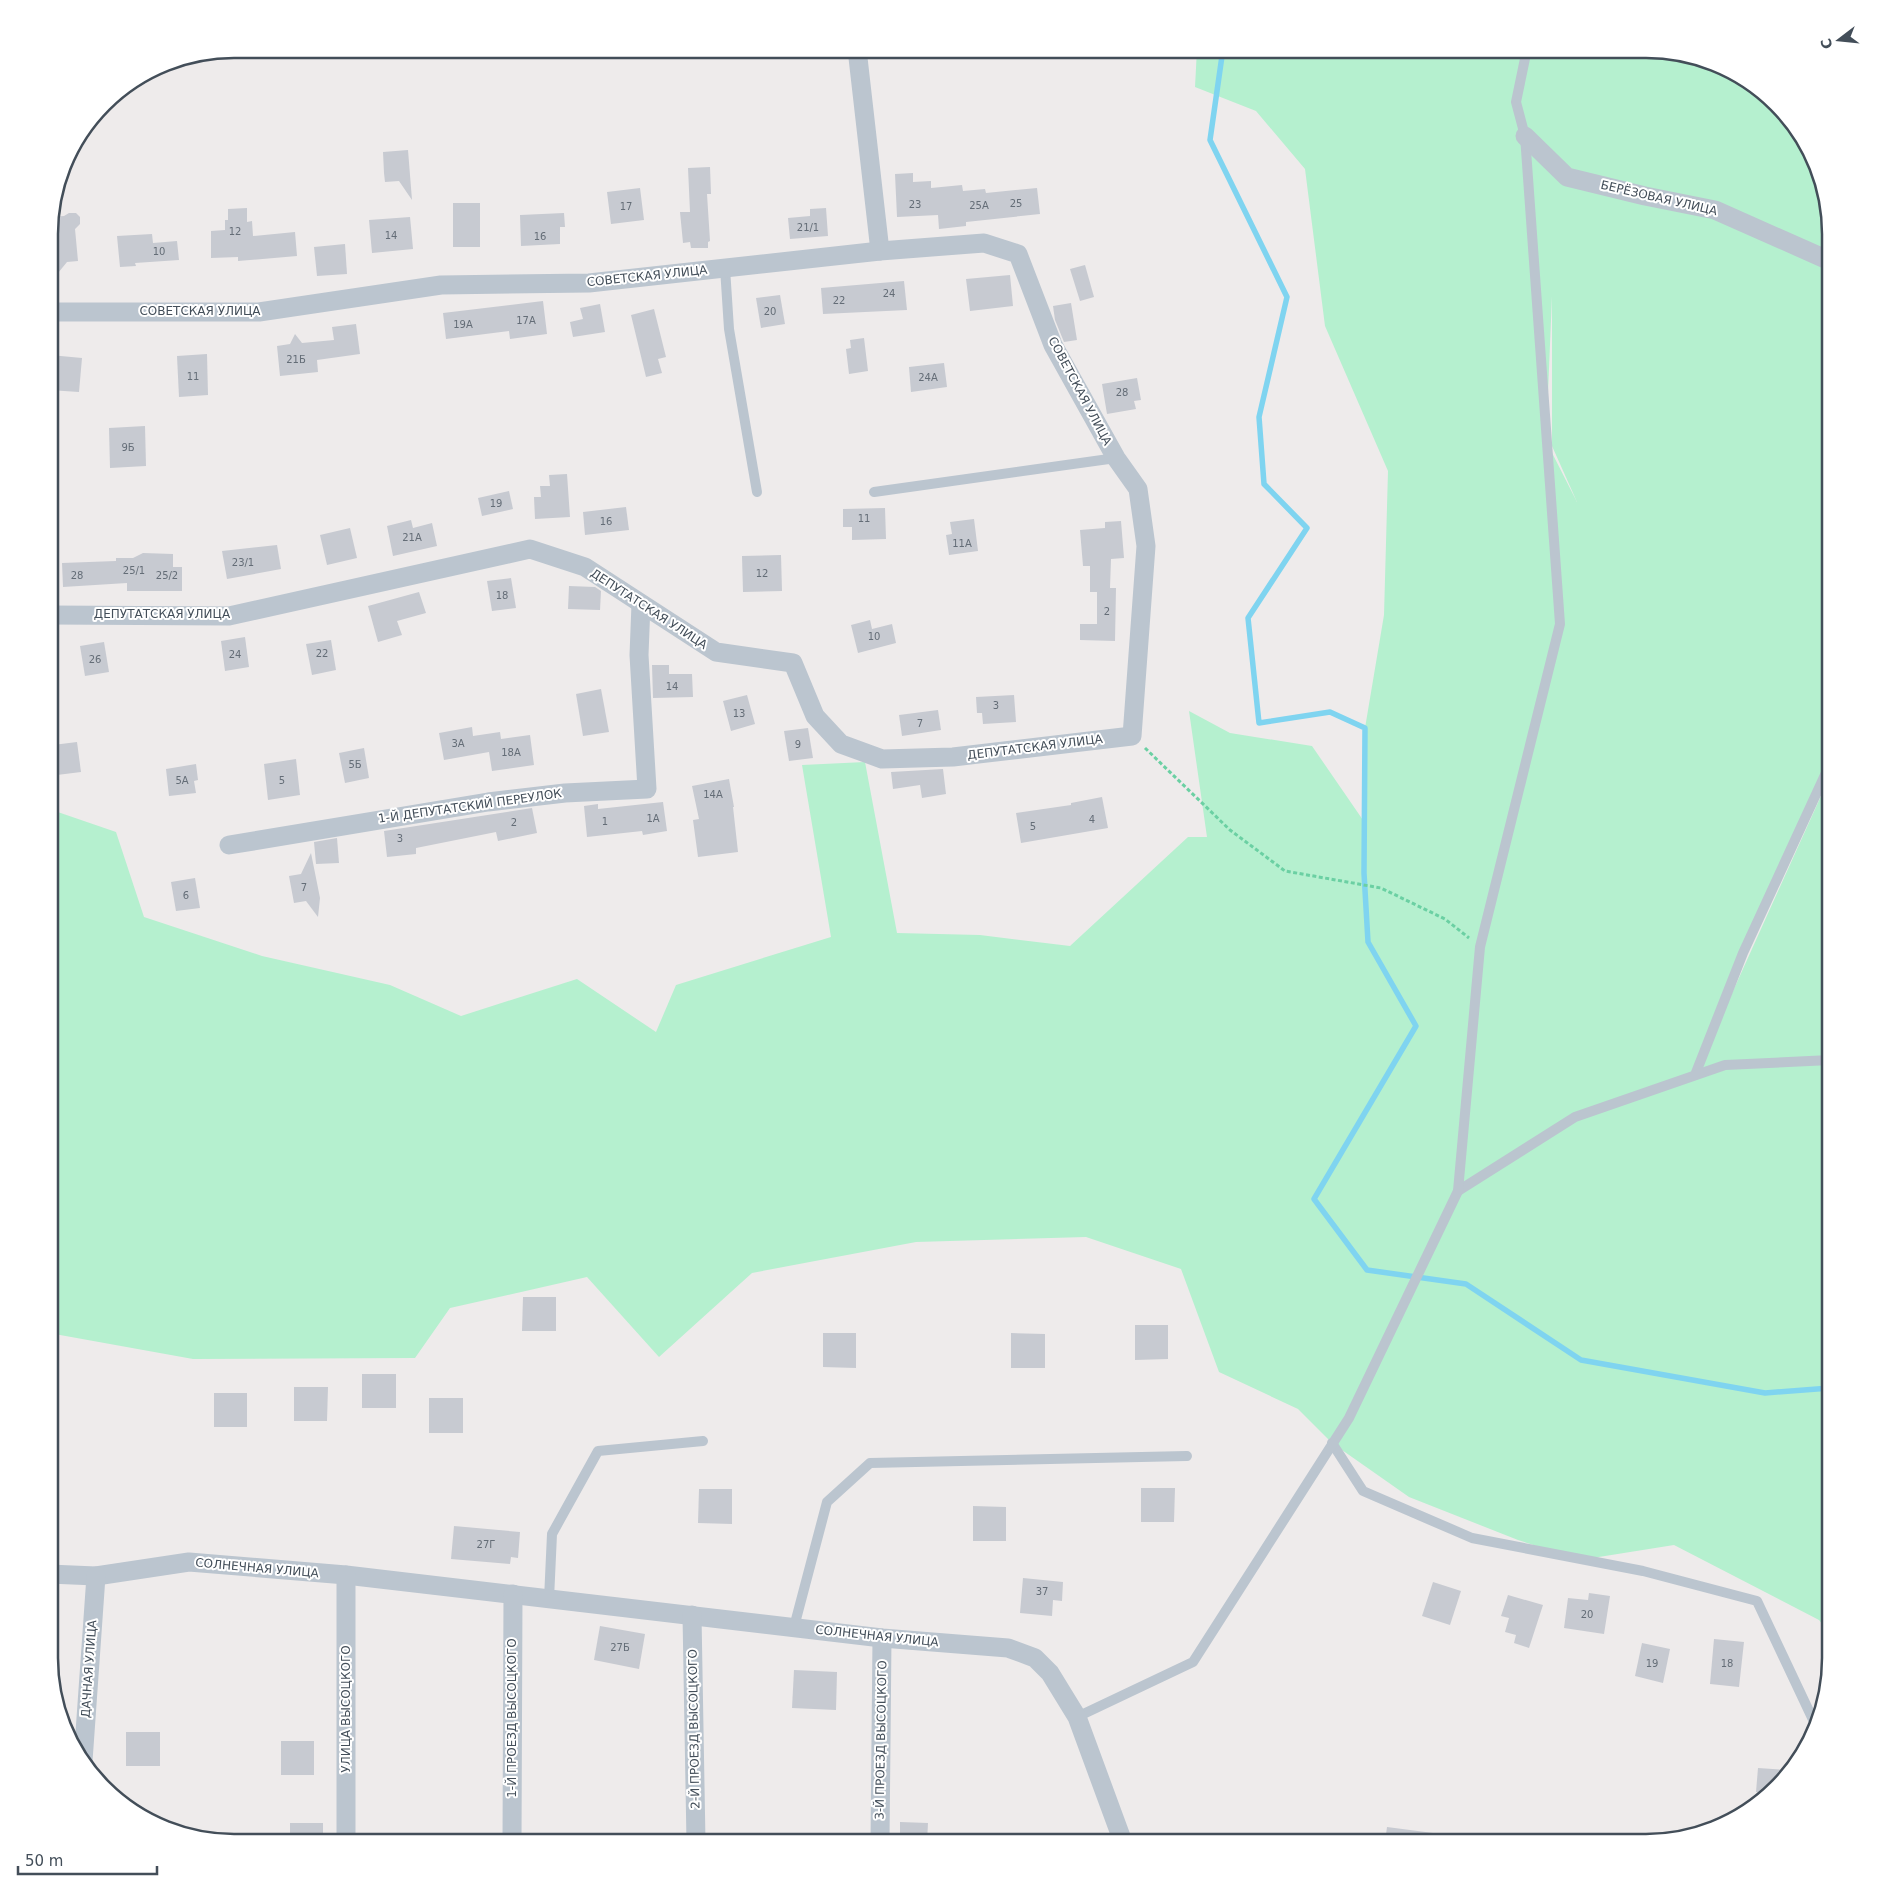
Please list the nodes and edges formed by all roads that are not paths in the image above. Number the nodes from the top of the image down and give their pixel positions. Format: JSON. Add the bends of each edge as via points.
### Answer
{"nodes":[{"id":1,"x":859,"y":58,"type":"edge"},
{"id":2,"x":1524,"y":58,"type":"edge"},
{"id":3,"x":1525,"y":136,"type":"junction"},
{"id":4,"x":880,"y":251,"type":"junction"},
{"id":5,"x":1821,"y":258,"type":"edge"},
{"id":6,"x":725,"y":268,"type":"junction"},
{"id":7,"x":58,"y":312,"type":"edge"},
{"id":8,"x":1116,"y":458,"type":"junction"},
{"id":9,"x":757,"y":492,"type":"dead end"},
{"id":10,"x":874,"y":492,"type":"dead end"},
{"id":11,"x":641,"y":604,"type":"junction"},
{"id":12,"x":58,"y":615,"type":"edge"},
{"id":13,"x":1821,"y":784,"type":"edge"},
{"id":14,"x":229,"y":845,"type":"dead end"},
{"id":15,"x":1821,"y":1060,"type":"edge"},
{"id":16,"x":1696,"y":1076,"type":"junction"},
{"id":17,"x":1458,"y":1191,"type":"junction"},
{"id":18,"x":703,"y":1441,"type":"dead end"},
{"id":19,"x":1332,"y":1443,"type":"junction"},
{"id":20,"x":1187,"y":1456,"type":"dead end"},
{"id":21,"x":58,"y":1574,"type":"edge"},
{"id":22,"x":346,"y":1575,"type":"junction"},
{"id":23,"x":96,"y":1576,"type":"junction"},
{"id":24,"x":513,"y":1594,"type":"junction"},
{"id":25,"x":549,"y":1599,"type":"junction"},
{"id":26,"x":692,"y":1616,"type":"junction"},
{"id":27,"x":794,"y":1627,"type":"junction"},
{"id":28,"x":882,"y":1638,"type":"junction"},
{"id":29,"x":1811,"y":1716,"type":"edge"},
{"id":30,"x":1077,"y":1717,"type":"junction"},
{"id":31,"x":84,"y":1750,"type":"edge"},
{"id":32,"x":346,"y":1833,"type":"edge"},
{"id":33,"x":512,"y":1833,"type":"edge"},
{"id":34,"x":696,"y":1833,"type":"edge"},
{"id":35,"x":880,"y":1833,"type":"edge"},
{"id":36,"x":1120,"y":1833,"type":"edge"}],
"edges":[{"from":1,"to":4,"type":"street"},
{"from":2,"to":3,"type":"lane","via":[[1516,102]]},
{"from":3,"to":5,"type":"street","name":"БЕРЁЗОВАЯ УЛИЦА","via":[[1567,177],[1716,210]]},
{"from":3,"to":17,"type":"lane","via":[[1560,624],[1480,947]]},
{"from":4,"to":6,"type":"street","name":"СОВЕТСКАЯ УЛИЦА"},
{"from":4,"to":8,"type":"street","name":"СОВЕТСКАЯ УЛИЦА","via":[[984,243],[1018,254],[1053,345]]},
{"from":6,"to":7,"type":"street","name":"СОВЕТСКАЯ УЛИЦА","via":[[588,283],[441,285],[259,312]]},
{"from":6,"to":9,"type":"lane","via":[[729,329]]},
{"from":8,"to":10,"type":"lane"},
{"from":8,"to":11,"type":"street","name":"ДЕПУТАТСКАЯ УЛИЦА","via":[[1138,488],[1146,546],[1132,736],[953,757],[882,759],[841,744],[815,716],[793,663],[716,652]]},
{"from":11,"to":12,"type":"street","name":"ДЕПУТАТСКАЯ УЛИЦА","via":[[585,567],[530,549],[229,616]]},
{"from":11,"to":14,"type":"street","name":"1-Й ДЕПУТАТСКИЙ ПЕРЕУЛОК","via":[[639,655],[647,789],[566,793],[488,802]]},
{"from":13,"to":16,"type":"lane","via":[[1743,954]]},
{"from":15,"to":16,"type":"lane","via":[[1725,1065]]},
{"from":16,"to":17,"type":"lane","via":[[1575,1117]]},
{"from":17,"to":19,"type":"lane","via":[[1349,1418]]},
{"from":18,"to":25,"type":"lane","via":[[598,1451],[552,1534]]},
{"from":19,"to":29,"type":"lane","via":[[1363,1491],[1472,1538],[1643,1571],[1757,1601]]},
{"from":19,"to":30,"type":"lane","via":[[1193,1662]]},
{"from":20,"to":27,"type":"lane","via":[[870,1463],[827,1502]]},
{"from":21,"to":23,"type":"street","name":"СОЛНЕЧНАЯ УЛИЦА"},
{"from":22,"to":23,"type":"street","name":"СОЛНЕЧНАЯ УЛИЦА","via":[[189,1562]]},
{"from":22,"to":24,"type":"street","name":"СОЛНЕЧНАЯ УЛИЦА"},
{"from":22,"to":32,"type":"street","name":"УЛИЦА ВЫСОЦКОГО"},
{"from":23,"to":31,"type":"street","name":"ДАЧНАЯ УЛИЦА"},
{"from":24,"to":25,"type":"street","name":"СОЛНЕЧНАЯ УЛИЦА"},
{"from":24,"to":33,"type":"street","name":"1-Й ПРОЕЗД ВЫСОЦКОГО"},
{"from":25,"to":26,"type":"street","name":"СОЛНЕЧНАЯ УЛИЦА"},
{"from":26,"to":27,"type":"street","name":"СОЛНЕЧНАЯ УЛИЦА"},
{"from":26,"to":34,"type":"street","name":"2-Й ПРОЕЗД ВЫСОЦКОГО"},
{"from":27,"to":28,"type":"street","name":"СОЛНЕЧНАЯ УЛИЦА"},
{"from":28,"to":30,"type":"street","name":"СОЛНЕЧНАЯ УЛИЦА","via":[[1008,1648],[1021,1652],[1035,1658],[1050,1673]]},
{"from":28,"to":35,"type":"street","name":"3-Й ПРОЕЗД ВЫСОЦКОГО"},
{"from":30,"to":36,"type":"street","name":"СОЛНЕЧНАЯ УЛИЦА"}]}
